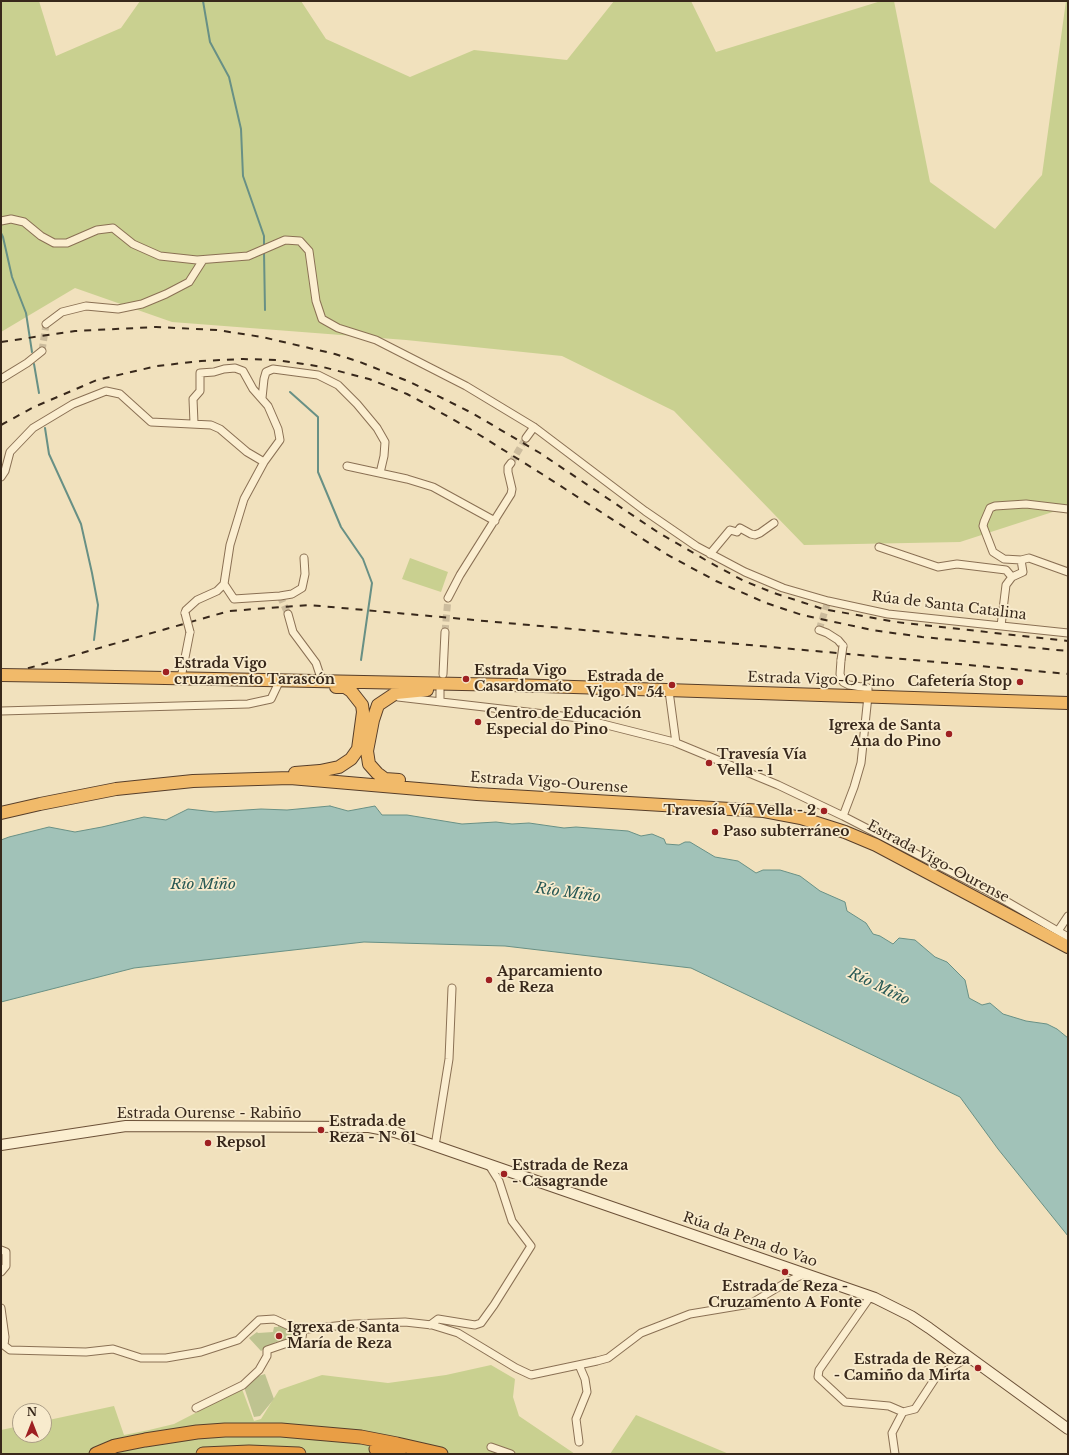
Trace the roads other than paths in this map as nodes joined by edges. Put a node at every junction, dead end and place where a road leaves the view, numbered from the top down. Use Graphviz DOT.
graph roads {
  1 [pos="1,221"];
  2 [pos="203,260"];
  3 [pos="46,324"];
  4 [pos="42,351"];
  5 [pos="1,379"];
  6 [pos="262,398"];
  7 [pos="194,423"];
  8 [pos="534,427"];
  9 [pos="526,438"];
  10 [pos="264,462"];
  11 [pos="511,463"];
  12 [pos="347,466"];
  13 [pos="380,473"];
  14 [pos="1,477"];
  15 [pos="1068,509"];
  16 [pos="495,521"];
  17 [pos="774,523"];
  18 [pos="879,547"];
  19 [pos="710,554"];
  20 [pos="304,558"];
  21 [pos="1020,560"];
  22 [pos="1068,572"];
  23 [pos="1012,577"];
  24 [pos="224,584"];
  25 [pos="448,598"];
  26 [pos="288,614"];
  27 [pos="1001,626"];
  28 [pos="819,630"];
  29 [pos="445,632"];
  30 [pos="1068,633"];
  31 [pos="442,674"];
  32 [pos="1,675"];
  33 [pos="181,678"];
  34 [pos="280,680"];
  35 [pos="322,681"];
  36 [pos="428,684"];
  37 [pos="465,685"];
  38 [pos="512,685"];
  39 [pos="669,691"];
  40 [pos="440,696"];
  41 [pos="868,696"];
  42 [pos="1068,703"];
  43 [pos="1,711"];
  44 [pos="676,743"];
  45 [pos="193,781"];
  46 [pos="567,799"];
  47 [pos="1,813"];
  48 [pos="843,816"];
  49 [pos="1068,916"];
  50 [pos="1058,931"];
  51 [pos="1068,937"];
  52 [pos="1068,947"];
  53 [pos="452,988"];
  54 [pos="395,1132"];
  55 [pos="1,1145"];
  56 [pos="435,1146"];
  57 [pos="489,1165"];
  58 [pos="1,1250"];
  59 [pos="1,1272"];
  60 [pos="804,1274"];
  61 [pos="870,1297"];
  62 [pos="1,1308"];
  63 [pos="430,1325"];
  64 [pos="303,1330"];
  65 [pos="2,1344"];
  66 [pos="970,1358"];
  67 [pos="579,1365"];
  68 [pos="196,1408"];
  69 [pos="903,1412"];
  70 [pos="1068,1429"];
  71 [pos="579,1442"];
  72 [pos="491,1447"];
  73 [pos="96,1454"];
  74 [pos="104,1454"];
  75 [pos="203,1454"];
  76 [pos="298,1454"];
  77 [pos="399,1454"];
  78 [pos="441,1454"];
  79 [pos="511,1454"];
  80 [pos="895,1454"];
  1 -- 2 [label="street"];
  2 -- 3 [label="street"];
  2 -- 8 [label="street, Rúa de Santa Catalina"];
  4 -- 5 [label="street"];
  6 -- 7 [label="street"];
  6 -- 10 [label="street"];
  6 -- 13 [label="street"];
  7 -- 10 [label="street"];
  7 -- 14 [label="street"];
  8 -- 9 [label="street"];
  8 -- 19 [label="street, Rúa de Santa Catalina"];
  10 -- 24 [label="street"];
  11 -- 16 [label="street"];
  12 -- 13 [label="street"];
  13 -- 16 [label="street"];
  15 -- 21 [label="street"];
  16 -- 25 [label="street"];
  17 -- 19 [label="street"];
  18 -- 23 [label="street"];
  19 -- 27 [label="street, Rúa de Santa Catalina"];
  20 -- 24 [label="street"];
  21 -- 22 [label="street"];
  21 -- 23 [label="street"];
  23 -- 27 [label="street"];
  24 -- 33 [label="street, bridge"];
  26 -- 35 [label="street"];
  27 -- 30 [label="street, Rúa de Santa Catalina"];
  28 -- 41 [label="street, bridge"];
  29 -- 31 [label="street"];
  31 -- 36 [label="street"];
  31 -- 37 [label="street"];
  32 -- 33 [label="highway, bridge"];
  33 -- 34 [label="highway"];
  34 -- 35 [label="highway"];
  34 -- 43 [label="street"];
  34 -- 45 [label="highway"];
  35 -- 36 [label="highway"];
  36 -- 37 [label="highway"];
  37 -- 38 [label="highway"];
  38 -- 39 [label="highway, Estrada Vigo-O Pino"];
  38 -- 40 [label="highway"];
  39 -- 41 [label="highway, Estrada Vigo-O Pino"];
  39 -- 44 [label="street"];
  40 -- 44 [label="street"];
  40 -- 46 [label="highway"];
  41 -- 42 [label="highway, Estrada Vigo-O Pino"];
  41 -- 48 [label="street"];
  44 -- 48 [label="street"];
  45 -- 46 [label="highway, Estrada Vigo-Ourense"];
  45 -- 47 [label="highway, Estrada Vigo-Ourense"];
  46 -- 52 [label="highway, Estrada Vigo-Ourense"];
  48 -- 50 [label="street"];
  49 -- 50 [label="street"];
  50 -- 51 [label="street"];
  53 -- 56 [label="street"];
  54 -- 55 [label="main road, Estrada Ourense - Rabiño"];
  54 -- 56 [label="main road, Rúa da Pena do Vao"];
  56 -- 57 [label="main road, Rúa da Pena do Vao"];
  57 -- 60 [label="main road, Rúa da Pena do Vao"];
  57 -- 63 [label="street"];
  58 -- 59 [label="street"];
  60 -- 61 [label="main road, Rúa da Pena do Vao"];
  60 -- 67 [label="street"];
  61 -- 66 [label="main road, Rúa da Pena do Vao"];
  61 -- 69 [label="street"];
  62 -- 65 [label="street"];
  63 -- 64 [label="street"];
  63 -- 67 [label="street"];
  64 -- 65 [label="street"];
  64 -- 68 [label="street"];
  66 -- 69 [label="street"];
  66 -- 70 [label="main road, Rúa da Pena do Vao"];
  67 -- 71 [label="street"];
  69 -- 80 [label="street"];
  72 -- 79 [label="street"];
  73 -- 78 [label="highway"];
  74 -- 77 [label="highway"];
  75 -- 76 [label="highway"];
}
